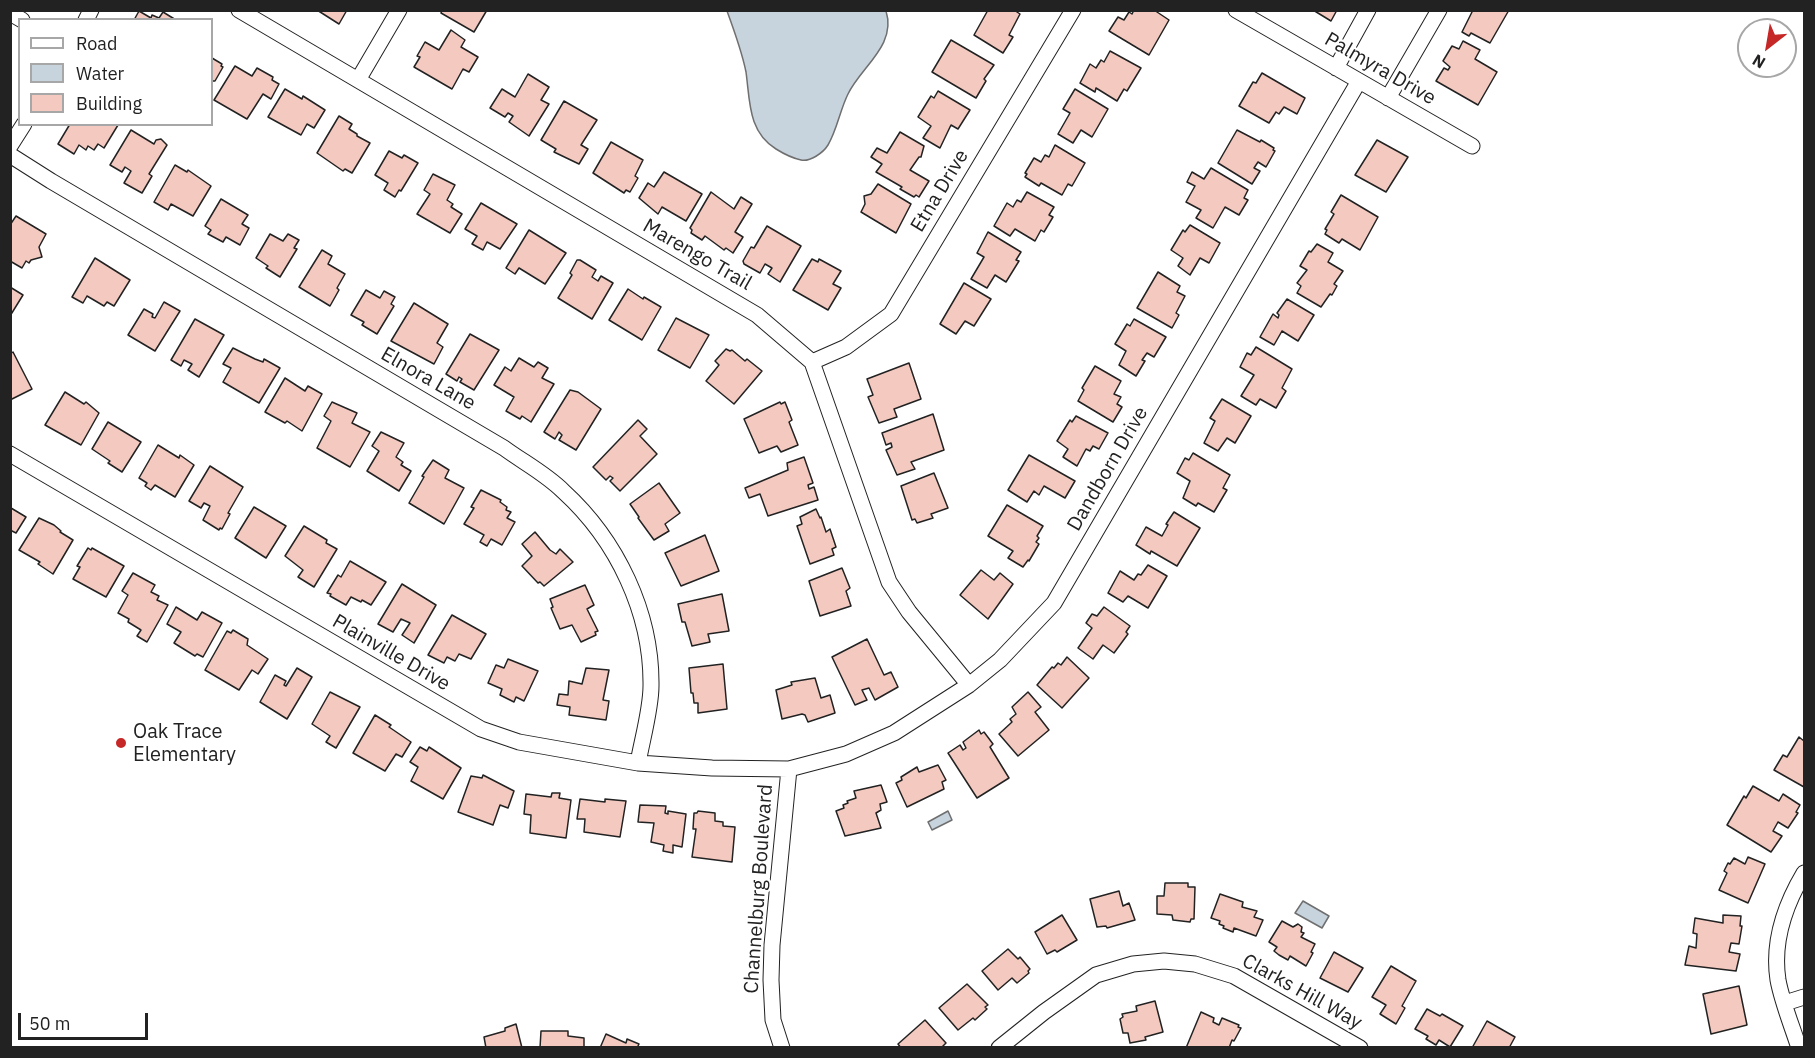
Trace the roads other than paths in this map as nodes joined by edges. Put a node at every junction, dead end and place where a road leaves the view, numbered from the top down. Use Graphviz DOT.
graph roads {
  1 [pos="239,10"];
  2 [pos="399,10"];
  3 [pos="1073,10"];
  4 [pos="1236,10"];
  5 [pos="1368,10"];
  6 [pos="1439,10"];
  7 [pos="1336,68"];
  8 [pos="358,80"];
  9 [pos="1359,81"];
  10 [pos="1388,98"];
  11 [pos="23,126"];
  12 [pos="10,146"];
  13 [pos="1472,146"];
  14 [pos="10,155"];
  15 [pos="812,362"];
  16 [pos="10,454"];
  17 [pos="969,685"];
  18 [pos="638,763"];
  19 [pos="789,769"];
  20 [pos="1804,873"];
  21 [pos="1804,997"];
  22 [pos="1785,1003"];
  23 [pos="782,1047"];
  24 [pos="999,1047"];
  25 [pos="1360,1047"];
  26 [pos="1799,1047"];
  1 -- 8 [label="street, Marengo Trail"];
  2 -- 8 [label="street"];
  3 -- 15 [label="street, Etna Drive"];
  4 -- 7 [label="street, Palmyra Drive"];
  5 -- 7 [label="street"];
  6 -- 10 [label="street"];
  7 -- 9 [label="street, Palmyra Drive"];
  8 -- 15 [label="street, Marengo Trail"];
  9 -- 10 [label="street, Palmyra Drive"];
  9 -- 17 [label="street, Dandborn Drive"];
  10 -- 13 [label="street, Palmyra Drive"];
  11 -- 12 [label="street"];
  14 -- 18 [label="street, Elnora Lane"];
  15 -- 17 [label="street, Marengo Trail"];
  16 -- 18 [label="street, Plainville Drive"];
  17 -- 19 [label="street, Dandborn Drive"];
  18 -- 19 [label="street, Plainville Drive"];
  19 -- 23 [label="street, Channelburg Boulevard"];
  20 -- 22 [label="street"];
  21 -- 22 [label="street"];
  22 -- 26 [label="street"];
  24 -- 25 [label="street, Clarks Hill Way"];
}
